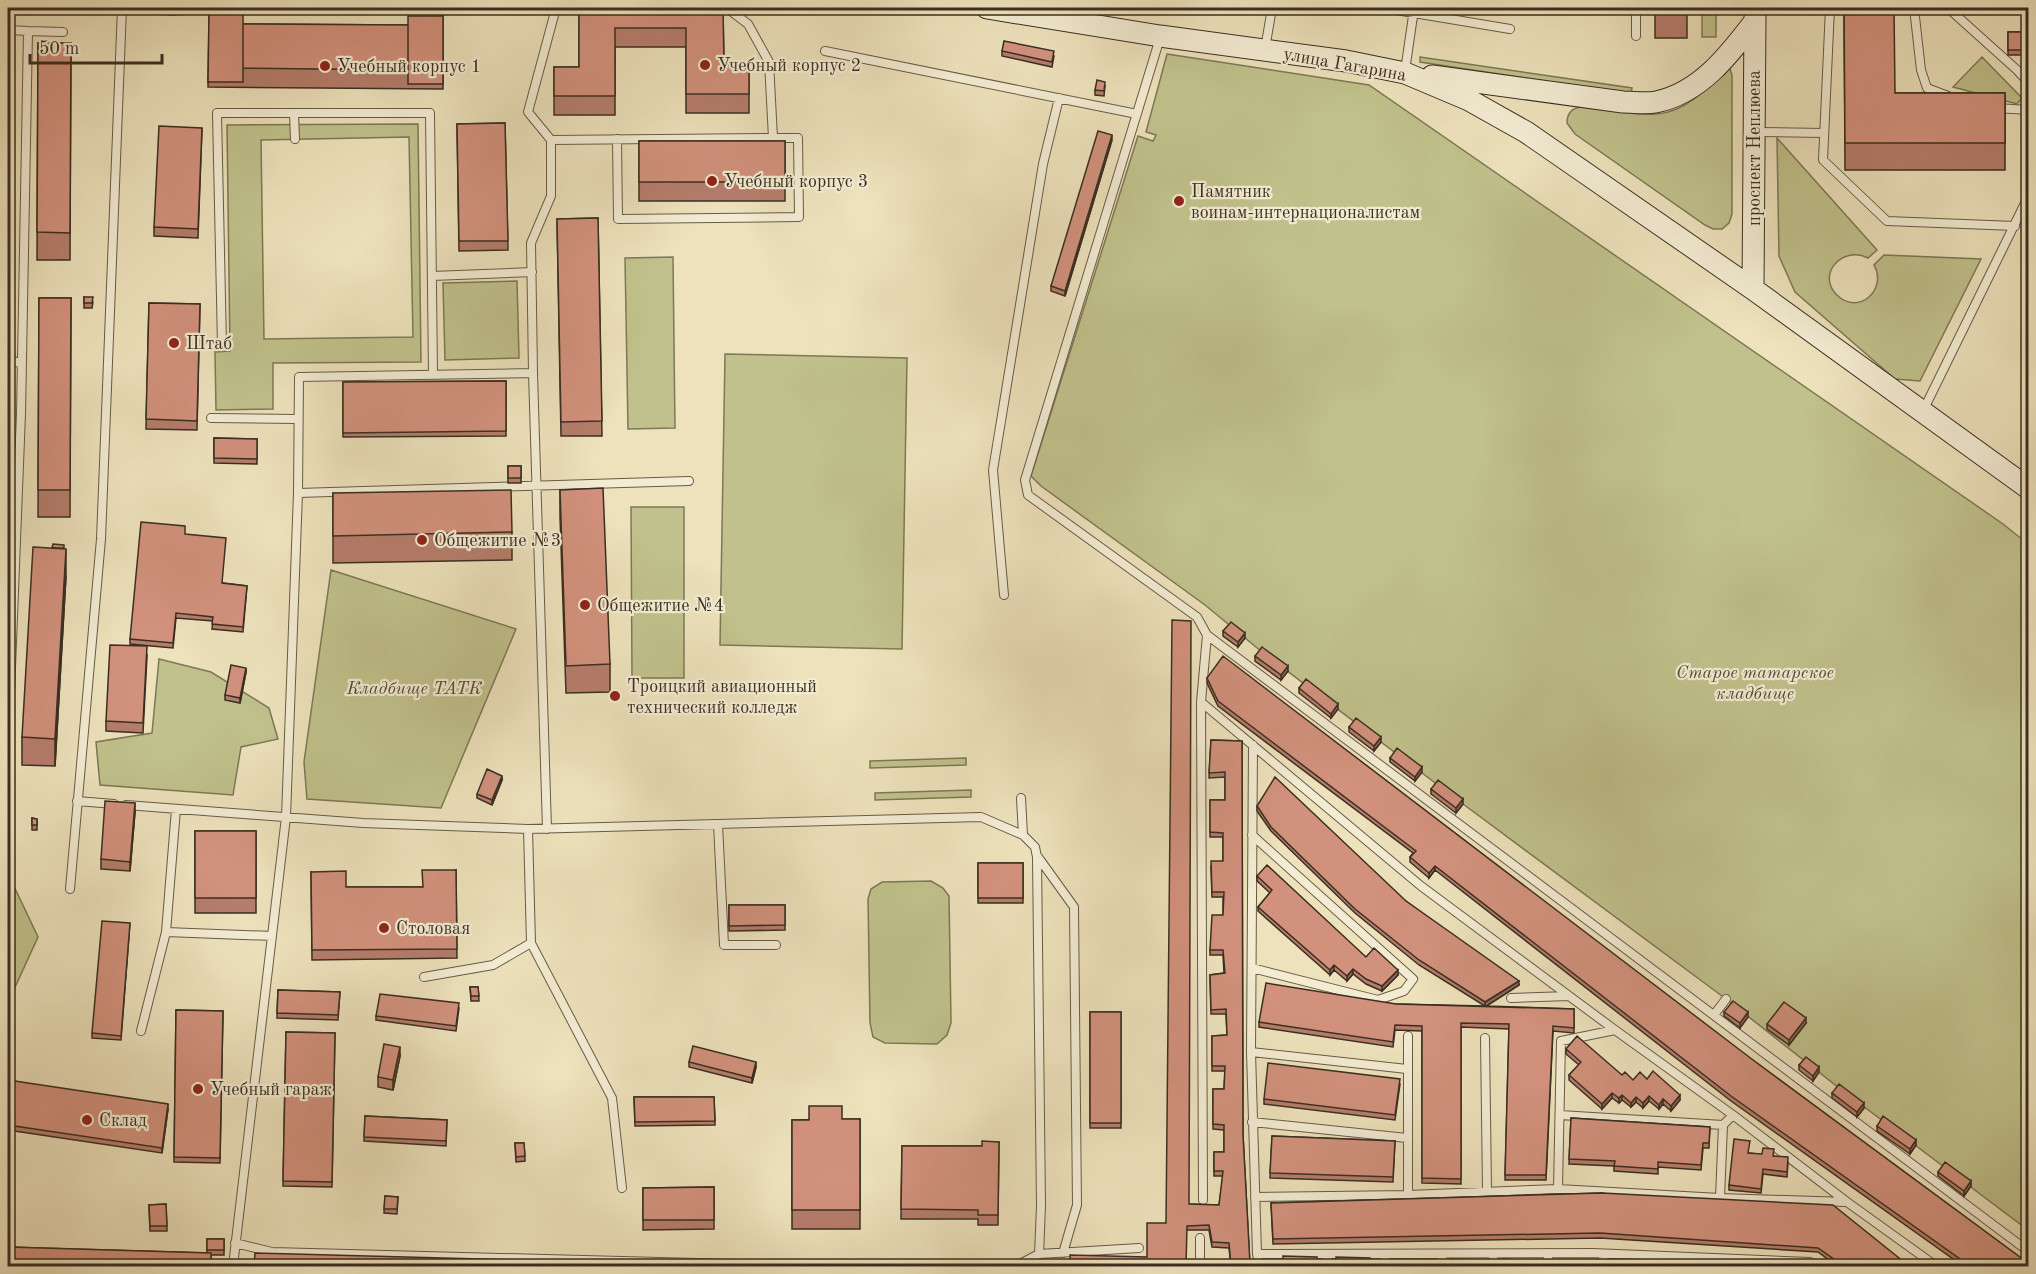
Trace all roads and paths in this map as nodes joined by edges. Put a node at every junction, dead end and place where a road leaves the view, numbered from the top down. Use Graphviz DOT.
graph roads {
  1 [pos="122,8"];
  2 [pos="556,8"];
  3 [pos="728,8"];
  4 [pos="987,8"];
  5 [pos="1272,8"];
  6 [pos="1384,8"];
  7 [pos="1636,8"];
  8 [pos="1830,8"];
  9 [pos="1914,8"];
  10 [pos="1948,8"];
  11 [pos="1414,10"];
  12 [pos="1755,14"];
  13 [pos="1087,16"];
  14 [pos="1510,29"];
  15 [pos="8,30"];
  16 [pos="28,31"];
  17 [pos="63,32"];
  18 [pos="1160,36"];
  19 [pos="1636,36"];
  20 [pos="825,51"];
  21 [pos="1265,51"];
  22 [pos="2028,69"];
  23 [pos="2018,70"];
  24 [pos="1405,72"];
  25 [pos="2028,82"];
  26 [pos="1059,98"];
  27 [pos="1957,99"];
  28 [pos="1986,108"];
  29 [pos="2028,110"];
  30 [pos="294,113"];
  31 [pos="1137,114"];
  32 [pos="1754,132"];
  33 [pos="1824,133"];
  34 [pos="773,138"];
  35 [pos="295,139"];
  36 [pos="551,140"];
  37 [pos="617,140"];
  38 [pos="2028,197"];
  39 [pos="2015,226"];
  40 [pos="532,272"];
  41 [pos="432,276"];
  42 [pos="1753,289"];
  43 [pos="222,345"];
  44 [pos="8,359"];
  45 [pos="22,364"];
  46 [pos="533,373"];
  47 [pos="433,374"];
  48 [pos="1923,412"];
  49 [pos="211,418"];
  50 [pos="298,419"];
  51 [pos="689,481"];
  52 [pos="538,486"];
  53 [pos="2028,488"];
  54 [pos="298,492"];
  55 [pos="1004,595"];
  56 [pos="1207,635"];
  57 [pos="1201,702"];
  58 [pos="8,743"];
  59 [pos="1253,745"];
  60 [pos="1021,798"];
  61 [pos="77,801"];
  62 [pos="176,809"];
  63 [pos="286,817"];
  64 [pos="718,824"];
  65 [pos="528,829"];
  66 [pos="547,829"];
  67 [pos="1023,835"];
  68 [pos="1252,835"];
  69 [pos="1037,857"];
  70 [pos="70,889"];
  71 [pos="166,932"];
  72 [pos="272,936"];
  73 [pos="531,943"];
  74 [pos="776,945"];
  75 [pos="1252,968"];
  76 [pos="424,977"];
  77 [pos="1569,996"];
  78 [pos="1511,998"];
  79 [pos="1726,999"];
  80 [pos="1714,1015"];
  81 [pos="1615,1030"];
  82 [pos="141,1031"];
  83 [pos="1408,1036"];
  84 [pos="1485,1038"];
  85 [pos="1251,1052"];
  86 [pos="1407,1069"];
  87 [pos="1560,1115"];
  88 [pos="1733,1115"];
  89 [pos="1252,1122"];
  90 [pos="1723,1125"];
  91 [pos="1407,1138"];
  92 [pos="622,1188"];
  93 [pos="1558,1189"];
  94 [pos="1487,1191"];
  95 [pos="1408,1195"];
  96 [pos="1255,1197"];
  97 [pos="1720,1198"];
  98 [pos="1203,1200"];
  99 [pos="1847,1202"];
  100 [pos="1200,1238"];
  101 [pos="235,1243"];
  102 [pos="1139,1248"];
  103 [pos="2028,1251"];
  104 [pos="1064,1253"];
  105 [pos="1548,1253"];
  106 [pos="1040,1254"];
  107 [pos="1257,1254"];
  108 [pos="1442,1254"];
  109 [pos="1493,1254"];
  110 [pos="1604,1254"];
  111 [pos="1327,1255"];
  112 [pos="1385,1255"];
  113 [pos="1658,1256"];
  114 [pos="1713,1262"];
  115 [pos="233,1266"];
  116 [pos="813,1266"];
  117 [pos="1016,1266"];
  118 [pos="1200,1266"];
  119 [pos="1260,1266"];
  120 [pos="1327,1266"];
  121 [pos="1385,1266"];
  122 [pos="1442,1266"];
  123 [pos="1494,1266"];
  124 [pos="1548,1266"];
  125 [pos="1604,1266"];
  126 [pos="1658,1266"];
  127 [pos="1817,1266"];
  128 [pos="1936,1266"];
  1 -- 61 [label="lane"];
  2 -- 36 [label="lane"];
  3 -- 34 [label="lane"];
  4 -- 13 [label="main road, улица Гагарина"];
  5 -- 21 [label="lane"];
  6 -- 11 [label="lane"];
  7 -- 19 [label="lane"];
  8 -- 33 [label="lane"];
  9 -- 27 [label="lane"];
  10 -- 23 [label="lane"];
  11 -- 14 [label="lane"];
  11 -- 24 [label="lane"];
  12 -- 24 [label="main road"];
  12 -- 32 [label="main road, проспект Неплюева"];
  13 -- 18 [label="main road, улица Гагарина"];
  15 -- 16 [label="lane"];
  16 -- 17 [label="lane"];
  16 -- 45 [label="lane"];
  18 -- 21 [label="main road, улица Гагарина"];
  18 -- 31 [label="lane"];
  20 -- 26 [label="lane"];
  21 -- 24 [label="main road, улица Гагарина"];
  22 -- 23 [label="lane"];
  23 -- 25 [label="lane"];
  24 -- 42 [label="main road, улица Гагарина"];
  26 -- 31 [label="lane"];
  26 -- 55 [label="lane"];
  28 -- 29 [label="lane"];
  30 -- 35 [label="lane"];
  30 -- 41 [label="lane"];
  30 -- 43 [label="lane"];
  31 -- 56 [label="lane"];
  32 -- 33 [label="lane"];
  32 -- 42 [label="main road, проспект Неплюева"];
  33 -- 39 [label="lane"];
  34 -- 37 [label="lane"];
  34 -- 37 [label="lane"];
  36 -- 37 [label="lane"];
  36 -- 40 [label="lane"];
  38 -- 39 [label="lane"];
  39 -- 48 [label="lane"];
  40 -- 41 [label="lane"];
  40 -- 46 [label="lane"];
  41 -- 47 [label="lane"];
  42 -- 48 [label="main road, улица Гагарина"];
  44 -- 45 [label="lane"];
  45 -- 58 [label="lane"];
  46 -- 47 [label="lane"];
  46 -- 52 [label="lane"];
  47 -- 50 [label="lane"];
  48 -- 53 [label="main road, улица Гагарина"];
  49 -- 50 [label="lane"];
  50 -- 54 [label="lane"];
  51 -- 52 [label="lane"];
  52 -- 54 [label="lane"];
  52 -- 66 [label="lane"];
  54 -- 63 [label="lane"];
  56 -- 57 [label="lane"];
  56 -- 80 [label="lane"];
  57 -- 59 [label="lane"];
  57 -- 98 [label="lane"];
  59 -- 68 [label="lane"];
  59 -- 77 [label="lane"];
  60 -- 67 [label="lane"];
  61 -- 62 [label="lane"];
  61 -- 70 [label="lane"];
  62 -- 63 [label="lane"];
  62 -- 71 [label="lane"];
  63 -- 65 [label="lane"];
  63 -- 72 [label="lane"];
  64 -- 66 [label="lane"];
  64 -- 67 [label="lane"];
  64 -- 74 [label="lane"];
  65 -- 66 [label="lane"];
  65 -- 73 [label="lane"];
  67 -- 69 [label="lane"];
  68 -- 75 [label="lane"];
  68 -- 75 [label="lane"];
  69 -- 104 [label="lane"];
  69 -- 106 [label="lane"];
  71 -- 72 [label="lane"];
  71 -- 82 [label="lane"];
  72 -- 101 [label="lane"];
  73 -- 76 [label="lane"];
  73 -- 92 [label="lane"];
  75 -- 85 [label="lane"];
  77 -- 78 [label="lane"];
  77 -- 81 [label="lane"];
  79 -- 80 [label="lane"];
  80 -- 103 [label="lane"];
  81 -- 87 [label="lane"];
  81 -- 88 [label="lane"];
  83 -- 86 [label="lane"];
  84 -- 94 [label="lane"];
  85 -- 86 [label="lane"];
  85 -- 89 [label="lane"];
  86 -- 91 [label="lane"];
  87 -- 90 [label="lane"];
  87 -- 93 [label="lane"];
  88 -- 90 [label="lane"];
  88 -- 99 [label="lane"];
  89 -- 91 [label="lane"];
  89 -- 96 [label="lane"];
  90 -- 97 [label="lane"];
  91 -- 95 [label="lane"];
  93 -- 94 [label="lane"];
  93 -- 97 [label="lane"];
  94 -- 95 [label="lane"];
  95 -- 96 [label="lane"];
  96 -- 107 [label="lane"];
  97 -- 99 [label="lane"];
  99 -- 128 [label="lane"];
  100 -- 118 [label="lane"];
  101 -- 115 [label="lane"];
  101 -- 116 [label="lane"];
  102 -- 104 [label="lane"];
  104 -- 106 [label="lane"];
  105 -- 109 [label="lane"];
  105 -- 110 [label="lane"];
  105 -- 124 [label="lane"];
  106 -- 117 [label="lane"];
  107 -- 111 [label="lane"];
  107 -- 119 [label="lane"];
  108 -- 109 [label="lane"];
  108 -- 112 [label="lane"];
  108 -- 122 [label="lane"];
  109 -- 123 [label="lane"];
  110 -- 113 [label="lane"];
  110 -- 125 [label="lane"];
  111 -- 112 [label="lane"];
  111 -- 120 [label="lane"];
  112 -- 121 [label="lane"];
  113 -- 114 [label="lane"];
  113 -- 126 [label="lane"];
  114 -- 127 [label="lane"];
}
